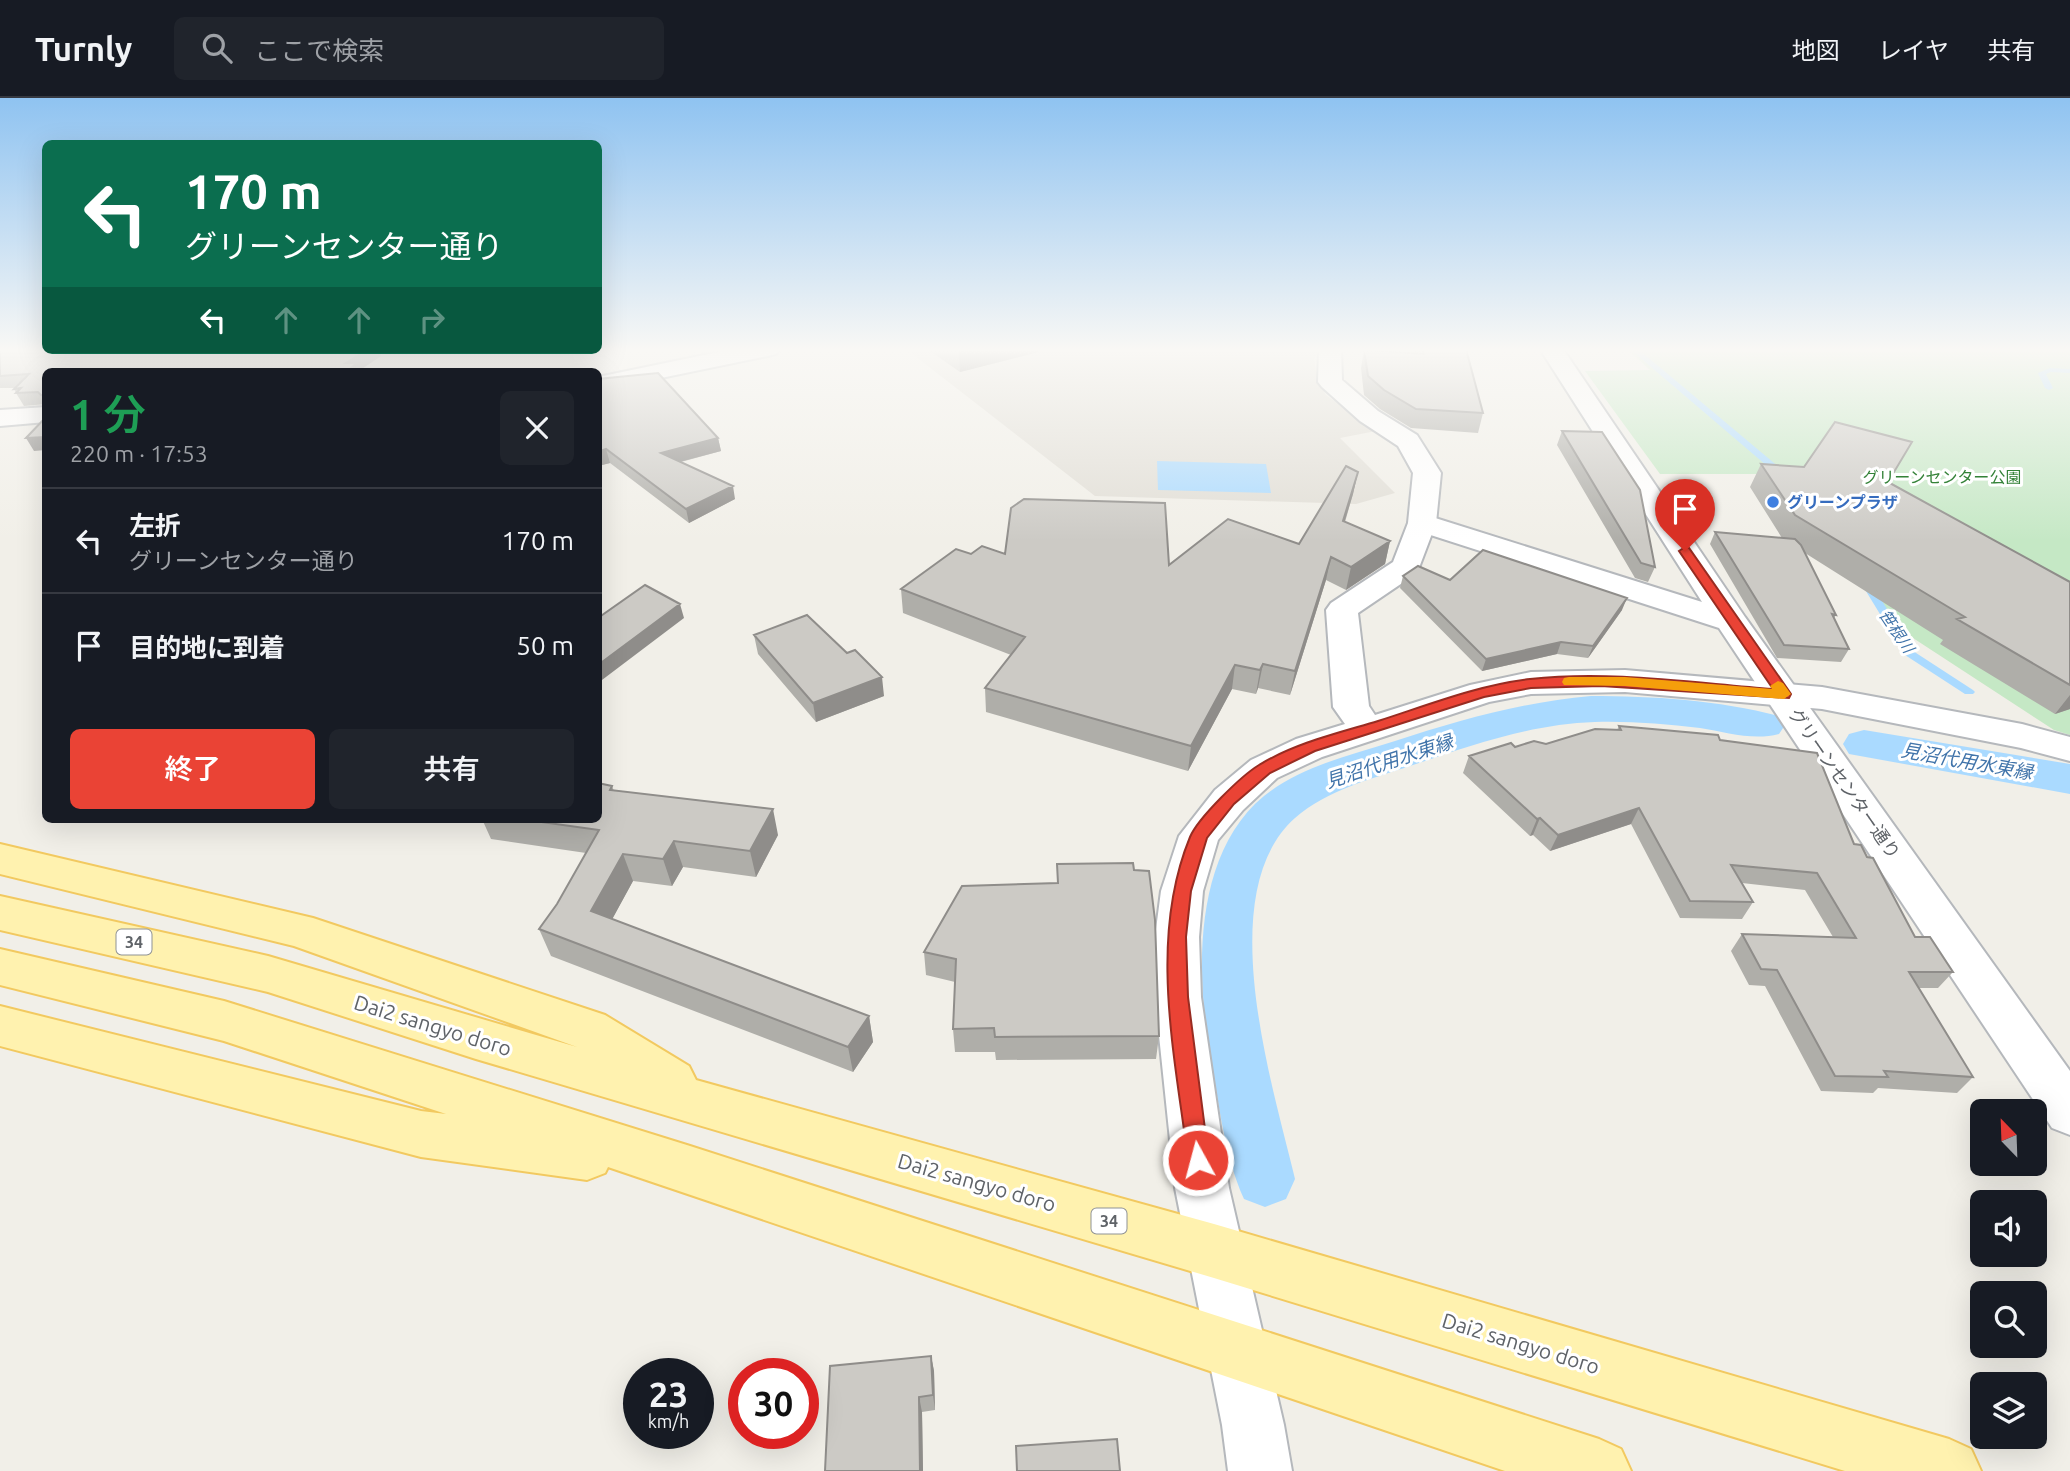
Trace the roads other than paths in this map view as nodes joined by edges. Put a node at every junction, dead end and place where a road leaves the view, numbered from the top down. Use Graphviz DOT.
graph roads {
  1 [pos="1366,413"];
  2 [pos="1593,413"];
  3 [pos="42,414"];
  4 [pos="0,418"];
  5 [pos="1422,523"];
  6 [pos="1731,621"];
  7 [pos="1784,694"];
  8 [pos="1366,728"];
  9 [pos="2070,749"];
  10 [pos="0,859"];
  11 [pos="0,913"];
  12 [pos="0,967"];
  13 [pos="0,1026"];
  14 [pos="713,1106"];
  15 [pos="2070,1112"];
  16 [pos="690,1170"];
  17 [pos="1214,1251"];
  18 [pos="1237,1349"];
  19 [pos="1260,1471"];
  20 [pos="1599,1471"];
  21 [pos="1949,1471"];
  1 -- 5 [label="street"];
  2 -- 6 [label="street, グリーンセンター通り"];
  3 -- 4 [label="street"];
  5 -- 6 [label="street"];
  5 -- 8 [label="street"];
  6 -- 7 [label="street, グリーンセンター通り"];
  7 -- 8 [label="street"];
  7 -- 9 [label="street"];
  7 -- 15 [label="street, グリーンセンター通り"];
  8 -- 17 [label="street"];
  10 -- 14 [label="main road"];
  11 -- 14 [label="main road, Dai2 sangyo doro / 34"];
  12 -- 16 [label="main road"];
  13 -- 16 [label="main road"];
  14 -- 17 [label="main road, Dai2 sangyo doro / 34"];
  16 -- 18 [label="main road"];
  17 -- 18 [label="street"];
  17 -- 21 [label="main road, Dai2 sangyo doro / 34"];
  18 -- 19 [label="street"];
  18 -- 20 [label="main road"];
}
